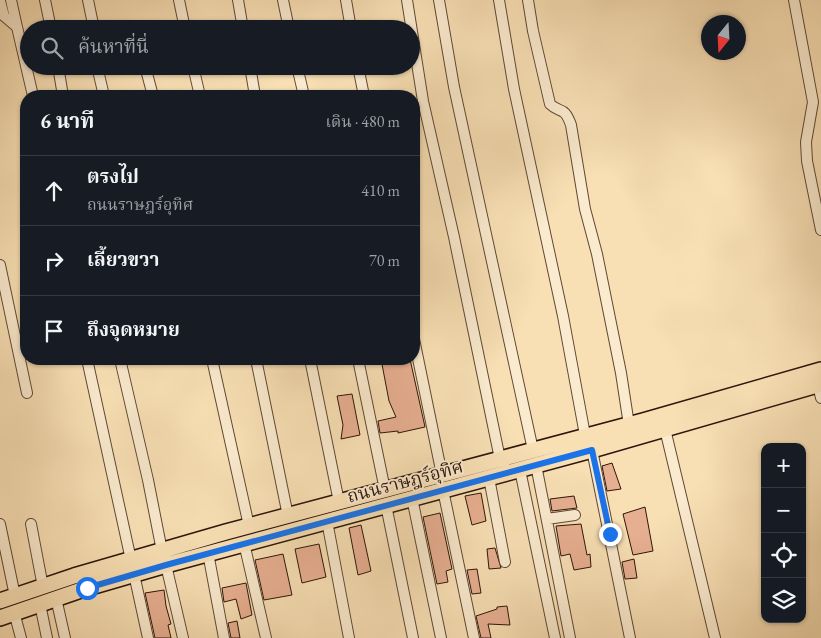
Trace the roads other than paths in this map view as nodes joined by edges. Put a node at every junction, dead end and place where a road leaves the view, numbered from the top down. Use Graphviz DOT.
graph roads {
  1 [pos="11,0"];
  2 [pos="45,0"];
  3 [pos="88,0"];
  4 [pos="179,0"];
  5 [pos="283,0"];
  6 [pos="346,0"];
  7 [pos="407,0"];
  8 [pos="439,0"];
  9 [pos="498,0"];
  10 [pos="528,0"];
  11 [pos="794,0"];
  12 [pos="0,1"];
  13 [pos="238,2"];
  14 [pos="49,20"];
  15 [pos="92,20"];
  16 [pos="183,20"];
  17 [pos="242,20"];
  18 [pos="287,20"];
  19 [pos="349,20"];
  20 [pos="410,20"];
  21 [pos="18,27"];
  22 [pos="20,36"];
  23 [pos="28,75"];
  24 [pos="60,75"];
  25 [pos="99,75"];
  26 [pos="147,75"];
  27 [pos="195,75"];
  28 [pos="252,75"];
  29 [pos="299,75"];
  30 [pos="360,75"];
  31 [pos="419,75"];
  32 [pos="32,90"];
  33 [pos="62,90"];
  34 [pos="103,90"];
  35 [pos="151,90"];
  36 [pos="199,90"];
  37 [pos="254,90"];
  38 [pos="303,90"];
  39 [pos="363,90"];
  40 [pos="821,230"];
  41 [pos="0,265"];
  42 [pos="4,309"];
  43 [pos="88,365"];
  44 [pos="121,365"];
  45 [pos="213,365"];
  46 [pos="257,365"];
  47 [pos="311,365"];
  48 [pos="359,365"];
  49 [pos="419,365"];
  50 [pos="820,384"];
  51 [pos="27,393"];
  52 [pos="628,425"];
  53 [pos="646,427"];
  54 [pos="665,429"];
  55 [pos="585,435"];
  56 [pos="533,450"];
  57 [pos="592,450"];
  58 [pos="500,459"];
  59 [pos="536,465"];
  60 [pos="520,470"];
  61 [pos="442,475"];
  62 [pos="489,478"];
  63 [pos="443,490"];
  64 [pos="385,497"];
  65 [pos="412,498"];
  66 [pos="339,502"];
  67 [pos="575,515"];
  68 [pos="288,516"];
  69 [pos="547,519"];
  70 [pos="327,521"];
  71 [pos="0,524"];
  72 [pos="31,524"];
  73 [pos="249,526"];
  74 [pos="244,544"];
  75 [pos="208,553"];
  76 [pos="164,558"];
  77 [pos="505,562"];
  78 [pos="132,567"];
  79 [pos="42,587"];
  80 [pos="15,596"];
  81 [pos="56,598"];
  82 [pos="0,601"];
  83 [pos="40,604"];
  84 [pos="7,615"];
  85 [pos="21,638"];
  86 [pos="47,638"];
  87 [pos="64,638"];
  88 [pos="148,638"];
  89 [pos="183,638"];
  90 [pos="224,638"];
  91 [pos="266,638"];
  92 [pos="349,638"];
  93 [pos="413,638"];
  94 [pos="441,638"];
  95 [pos="474,638"];
  96 [pos="555,638"];
  97 [pos="570,638"];
  98 [pos="630,638"];
  99 [pos="715,638"];
  1 -- 21 [label="street"];
  2 -- 14 [label="street"];
  3 -- 15 [label="street"];
  4 -- 16 [label="street"];
  5 -- 18 [label="street"];
  6 -- 19 [label="street"];
  7 -- 20 [label="street"];
  8 -- 56 [label="street"];
  9 -- 55 [label="street"];
  10 -- 52 [label="street"];
  11 -- 40 [label="street"];
  12 -- 21 [label="street"];
  13 -- 17 [label="street"];
  21 -- 22 [label="street"];
  23 -- 32 [label="street"];
  24 -- 33 [label="street"];
  25 -- 34 [label="street"];
  26 -- 35 [label="street"];
  27 -- 36 [label="street"];
  28 -- 37 [label="street"];
  29 -- 38 [label="street"];
  30 -- 39 [label="street"];
  31 -- 58 [label="street"];
  41 -- 42 [label="street"];
  42 -- 51 [label="street"];
  43 -- 78 [label="street"];
  44 -- 76 [label="street"];
  45 -- 73 [label="street"];
  46 -- 68 [label="street"];
  47 -- 66 [label="street"];
  48 -- 64 [label="street"];
  49 -- 61 [label="street"];
  50 -- 53 [label="main road, ถนนราษฎร์อุทิศ"];
  50 -- 54 [label="main road, ถนนราษฎร์อุทิศ"];
  52 -- 53 [label="main road, ถนนราษฎร์อุทิศ"];
  52 -- 55 [label="main road, ถนนราษฎร์อุทิศ"];
  53 -- 54 [label="main road, ถนนราษฎร์อุทิศ"];
  53 -- 57 [label="main road, ถนนราษฎร์อุทิศ"];
  54 -- 99 [label="street"];
  55 -- 56 [label="main road, ถนนราษฎร์อุทิศ"];
  56 -- 58 [label="main road, ถนนราษฎร์อุทิศ"];
  57 -- 59 [label="main road, ถนนราษฎร์อุทิศ"];
  57 -- 98 [label="street"];
  58 -- 61 [label="main road, ถนนราษฎร์อุทิศ"];
  59 -- 60 [label="main road, ถนนราษฎร์อุทิศ"];
  59 -- 69 [label="street"];
  60 -- 62 [label="main road, ถนนราษฎร์อุทิศ"];
  60 -- 96 [label="street"];
  61 -- 64 [label="main road, ถนนราษฎร์อุทิศ"];
  62 -- 63 [label="main road, ถนนราษฎร์อุทิศ"];
  62 -- 77 [label="street"];
  63 -- 65 [label="main road, ถนนราษฎร์อุทิศ"];
  63 -- 95 [label="street"];
  64 -- 65 [label="main road, ถนนราษฎร์อุทิศ"];
  64 -- 66 [label="main road, ถนนราษฎร์อุทิศ"];
  64 -- 70 [label="main road, ถนนราษฎร์อุทิศ"];
  64 -- 93 [label="street"];
  65 -- 94 [label="street"];
  66 -- 68 [label="main road, ถนนราษฎร์อุทิศ"];
  67 -- 69 [label="street"];
  68 -- 73 [label="main road, ถนนราษฎร์อุทิศ"];
  69 -- 97 [label="street"];
  70 -- 74 [label="main road, ถนนราษฎร์อุทิศ"];
  70 -- 92 [label="street"];
  71 -- 80 [label="street"];
  72 -- 79 [label="street"];
  73 -- 76 [label="main road, ถนนราษฎร์อุทิศ"];
  74 -- 75 [label="main road, ถนนราษฎร์อุทิศ"];
  74 -- 91 [label="street"];
  75 -- 76 [label="main road, ถนนราษฎร์อุทิศ"];
  75 -- 90 [label="street"];
  76 -- 78 [label="main road, ถนนราษฎร์อุทิศ"];
  76 -- 89 [label="street"];
  78 -- 79 [label="main road, ถนนราษฎร์อุทิศ"];
  78 -- 81 [label="main road, ถนนราษฎร์อุทิศ"];
  78 -- 88 [label="street"];
  79 -- 80 [label="main road, ถนนราษฎร์อุทิศ"];
  80 -- 82 [label="main road, ถนนราษฎร์อุทิศ"];
  81 -- 83 [label="main road, ถนนราษฎร์อุทิศ"];
  81 -- 87 [label="street"];
  83 -- 84 [label="main road, ถนนราษฎร์อุทิศ"];
  83 -- 86 [label="street"];
  84 -- 85 [label="street"];
}
